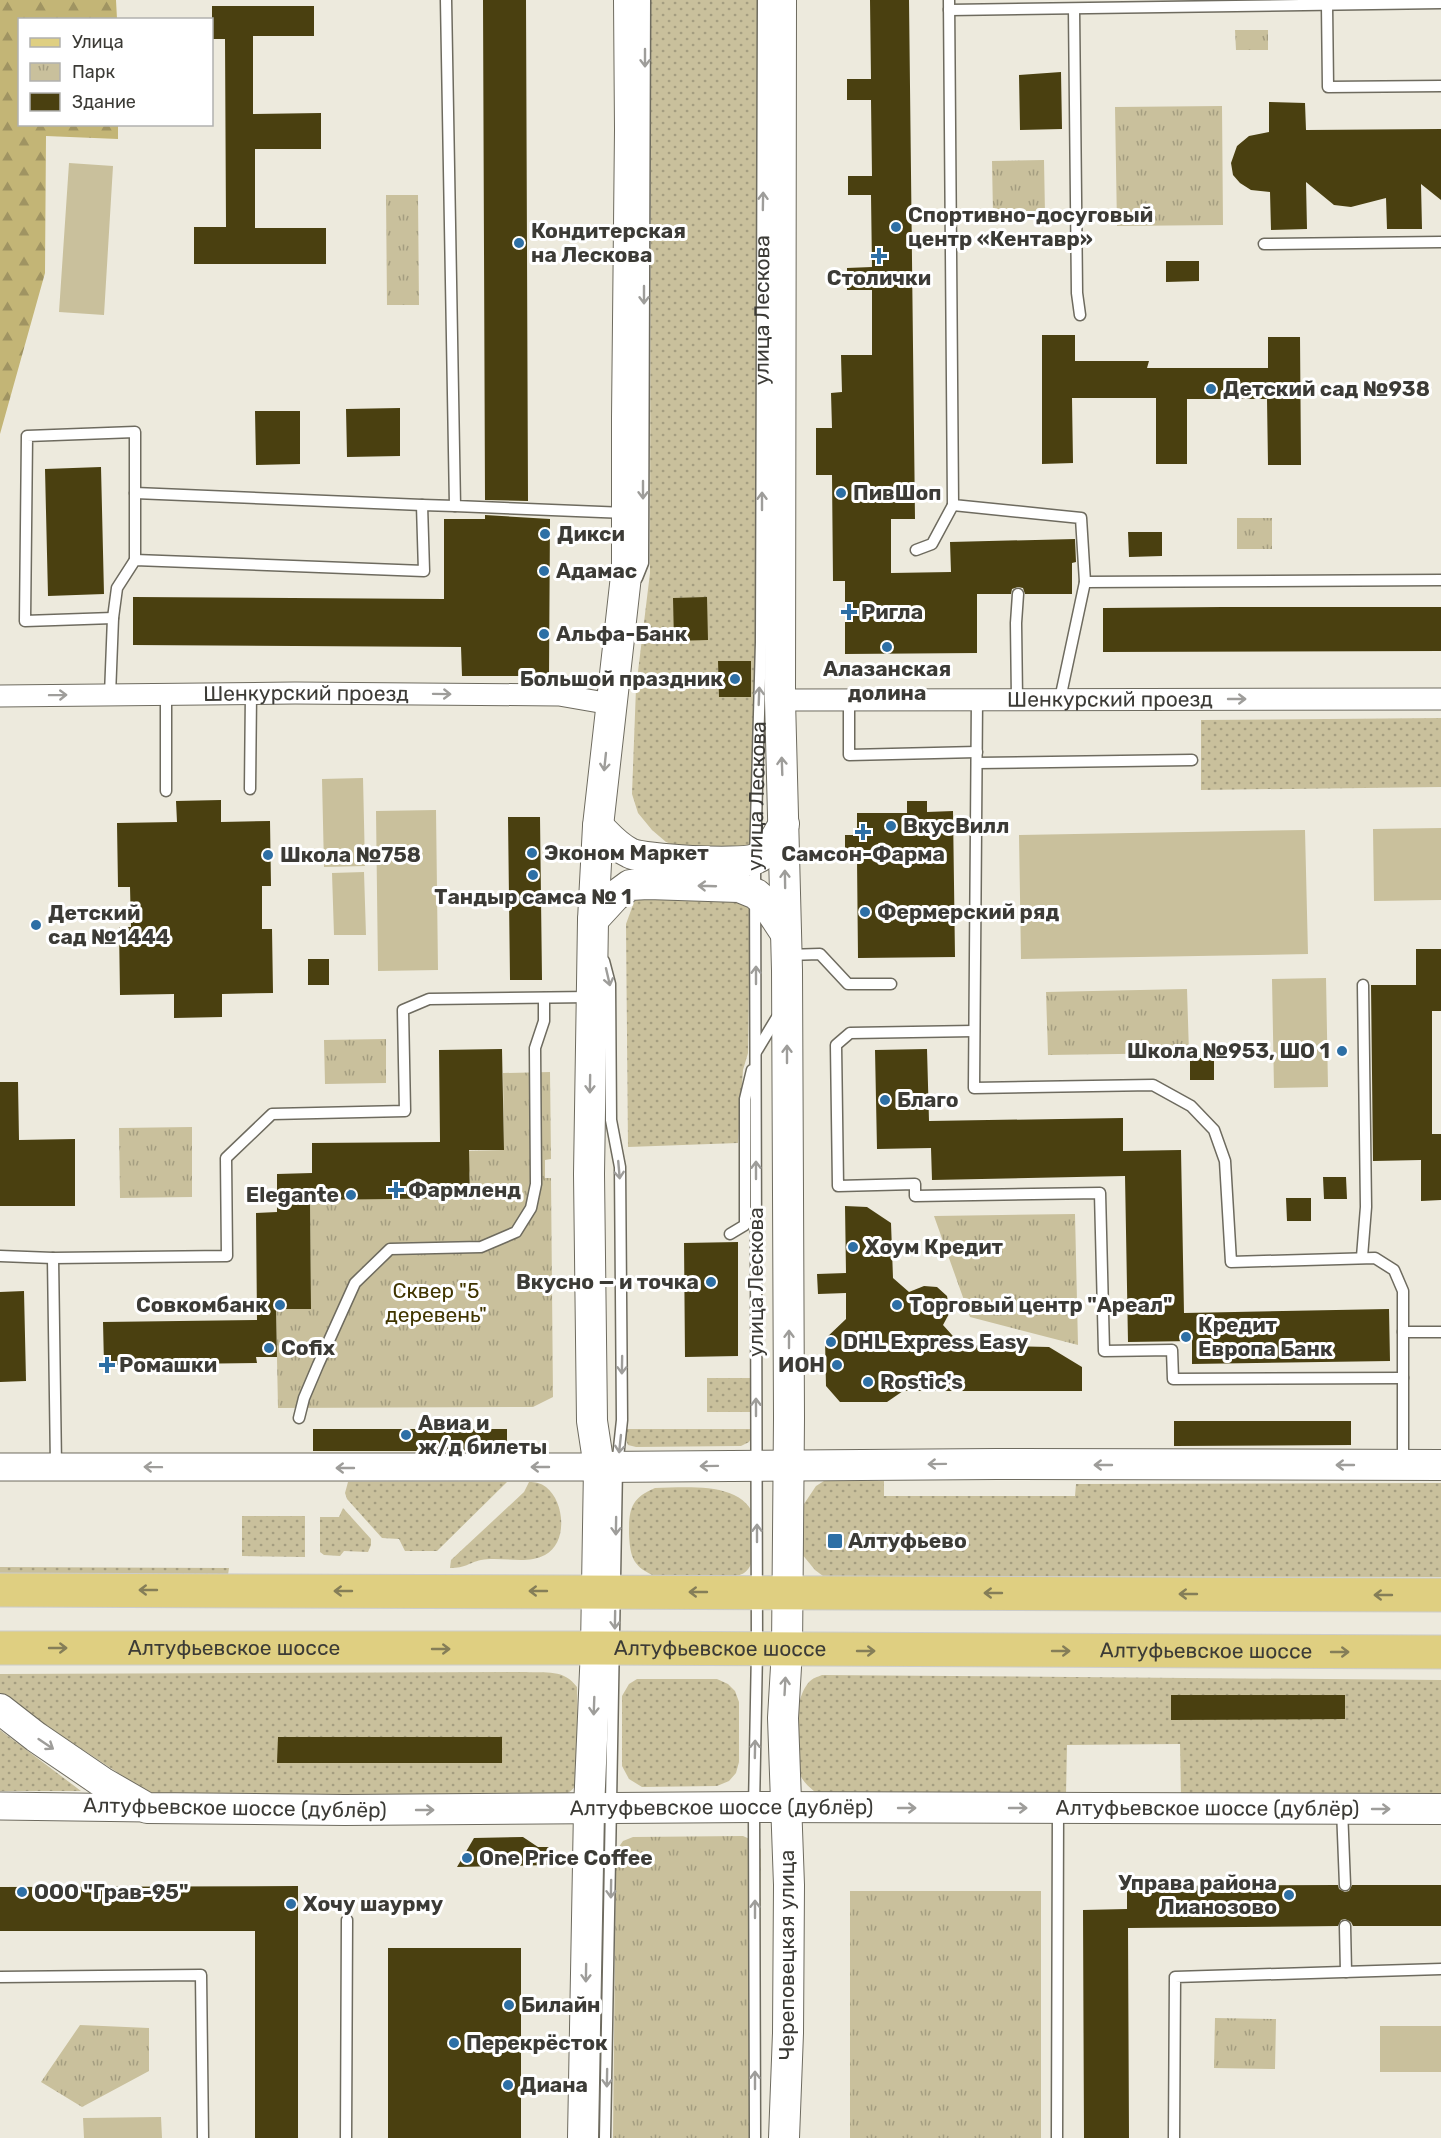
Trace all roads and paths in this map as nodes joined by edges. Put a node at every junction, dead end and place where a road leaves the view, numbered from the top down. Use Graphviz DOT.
graph roads {
  1 [pos="446,0"];
  2 [pos="629,0"];
  3 [pos="645,0"];
  4 [pos="763,0"];
  5 [pos="781,0"];
  6 [pos="1441,3"];
  7 [pos="949,5"];
  8 [pos="1327,5"];
  9 [pos="1074,9"];
  10 [pos="1441,86"];
  11 [pos="1441,242"];
  12 [pos="1264,244"];
  13 [pos="1080,315"];
  14 [pos="135,492"];
  15 [pos="422,505"];
  16 [pos="953,505"];
  17 [pos="455,506"];
  18 [pos="627,513"];
  19 [pos="916,550"];
  20 [pos="135,560"];
  21 [pos="1441,580"];
  22 [pos="1085,582"];
  23 [pos="1018,594"];
  24 [pos="622,616"];
  25 [pos="113,618"];
  26 [pos="251,693"];
  27 [pos="166,694"];
  28 [pos="110,695"];
  29 [pos="0,696"];
  30 [pos="849,699"];
  31 [pos="977,699"];
  32 [pos="1017,699"];
  33 [pos="1060,699"];
  34 [pos="1441,699"];
  35 [pos="780,700"];
  36 [pos="611,704"];
  37 [pos="977,758"];
  38 [pos="1192,760"];
  39 [pos="250,789"];
  40 [pos="166,791"];
  41 [pos="784,824"];
  42 [pos="598,826"];
  43 [pos="755,860"];
  44 [pos="756,894"];
  45 [pos="592,920"];
  46 [pos="787,944"];
  47 [pos="891,984"];
  48 [pos="1363,985"];
  49 [pos="591,997"];
  50 [pos="544,998"];
  51 [pos="787,1001"];
  52 [pos="974,1031"];
  53 [pos="756,1052"];
  54 [pos="730,1234"];
  55 [pos="0,1256"];
  56 [pos="1362,1257"];
  57 [pos="53,1258"];
  58 [pos="1403,1332"];
  59 [pos="1441,1332"];
  60 [pos="1403,1378"];
  61 [pos="299,1418"];
  62 [pos="789,1465"];
  63 [pos="1403,1465"];
  64 [pos="1441,1465"];
  65 [pos="56,1466"];
  66 [pos="757,1466"];
  67 [pos="0,1467"];
  68 [pos="608,1467"];
  69 [pos="0,1590"];
  70 [pos="606,1591"];
  71 [pos="771,1592"];
  72 [pos="1441,1595"];
  73 [pos="0,1648"];
  74 [pos="605,1648"];
  75 [pos="772,1650"];
  76 [pos="1441,1652"];
  77 [pos="0,1708"];
  78 [pos="0,1806"];
  79 [pos="147,1808"];
  80 [pos="754,1808"];
  81 [pos="785,1808"];
  82 [pos="1058,1808"];
  83 [pos="601,1809"];
  84 [pos="1342,1809"];
  85 [pos="1441,1809"];
  86 [pos="1345,1885"];
  87 [pos="346,1920"];
  88 [pos="1345,1926"];
  89 [pos="1441,1969"];
  90 [pos="1346,1972"];
  91 [pos="0,1977"];
  92 [pos="203,2138"];
  93 [pos="346,2138"];
  94 [pos="583,2138"];
  95 [pos="605,2138"];
  96 [pos="755,2138"];
  97 [pos="784,2138"];
  98 [pos="1057,2138"];
  99 [pos="1174,2138"];
  1 -- 17 [label="lane"];
  2 -- 18 [label="main road"];
  3 -- 24 [label="lane, one-way"];
  43 -- 4 [label="lane, улица Лескова, one-way"];
  5 -- 35 [label="main road, улица Лескова"];
  6 -- 8 [label="lane"];
  7 -- 9 [label="lane"];
  7 -- 16 [label="lane"];
  8 -- 9 [label="lane"];
  8 -- 10 [label="lane"];
  9 -- 13 [label="lane"];
  11 -- 12 [label="lane"];
  14 -- 15 [label="lane"];
  14 -- 20 [label="lane"];
  14 -- 25 [label="lane"];
  15 -- 17 [label="lane"];
  15 -- 20 [label="lane"];
  16 -- 19 [label="lane"];
  16 -- 22 [label="lane"];
  17 -- 18 [label="lane"];
  18 -- 24 [label="main road"];
  20 -- 25 [label="lane"];
  21 -- 22 [label="lane"];
  22 -- 33 [label="lane"];
  23 -- 32 [label="lane"];
  24 -- 36 [label="main road"];
  25 -- 28 [label="lane"];
  26 -- 27 [label="street, Шенкурский проезд"];
  26 -- 36 [label="street, Шенкурский проезд, one-way"];
  26 -- 39 [label="lane"];
  27 -- 28 [label="street, Шенкурский проезд"];
  27 -- 40 [label="lane"];
  29 -- 28 [label="street, Шенкурский проезд, one-way"];
  30 -- 31 [label="street, Шенкурский проезд"];
  30 -- 35 [label="street, Шенкурский проезд"];
  30 -- 37 [label="lane"];
  31 -- 32 [label="street, Шенкурский проезд"];
  31 -- 37 [label="lane"];
  32 -- 33 [label="street, Шенкурский проезд"];
  33 -- 34 [label="street, Шенкурский проезд, one-way"];
  41 -- 35 [label="main road, улица Лескова, one-way"];
  36 -- 42 [label="main road, one-way"];
  37 -- 38 [label="lane"];
  37 -- 52 [label="lane"];
  41 -- 43 [label="main road"];
  46 -- 41 [label="main road, улица Лескова, one-way"];
  42 -- 43 [label="main road"];
  42 -- 45 [label="main road"];
  43 -- 44 [label="lane, улица Лескова"];
  44 -- 45 [label="main road, one-way"];
  44 -- 46 [label="main road"];
  53 -- 44 [label="lane, улица Лескова, one-way"];
  45 -- 49 [label="main road"];
  45 -- 68 [label="lane, one-way"];
  46 -- 47 [label="lane"];
  46 -- 51 [label="main road, улица Лескова"];
  48 -- 56 [label="lane"];
  49 -- 50 [label="lane"];
  49 -- 68 [label="main road, one-way"];
  50 -- 57 [label="lane"];
  50 -- 61 [label="lane"];
  51 -- 53 [label="lane"];
  62 -- 51 [label="main road, улица Лескова, one-way"];
  52 -- 56 [label="lane"];
  52 -- 60 [label="lane"];
  53 -- 54 [label="lane"];
  66 -- 53 [label="lane, улица Лескова, one-way"];
  55 -- 57 [label="lane"];
  56 -- 58 [label="lane"];
  57 -- 65 [label="lane"];
  58 -- 59 [label="lane"];
  58 -- 60 [label="lane"];
  60 -- 63 [label="lane"];
  63 -- 62 [label="main road, one-way"];
  62 -- 66 [label="main road"];
  62 -- 71 [label="main road, улица Лескова"];
  63 -- 64 [label="main road"];
  65 -- 67 [label="street"];
  68 -- 65 [label="street, one-way"];
  66 -- 68 [label="main road, one-way"];
  71 -- 66 [label="lane, улица Лескова, one-way"];
  68 -- 70 [label="main road, one-way"];
  70 -- 69 [label="main road, one-way"];
  71 -- 70 [label="main road, one-way"];
  70 -- 74 [label="main road, one-way"];
  72 -- 71 [label="main road, one-way"];
  71 -- 75 [label="main road, Череповецкая улица"];
  73 -- 74 [label="main road, Алтуфьевское шоссе, one-way"];
  74 -- 75 [label="main road, Алтуфьевское шоссе"];
  74 -- 83 [label="main road, one-way"];
  75 -- 76 [label="main road, Алтуфьевское шоссе, one-way"];
  80 -- 75 [label="lane, Череповецкая улица, one-way"];
  81 -- 75 [label="main road, Череповецкая улица, one-way"];
  77 -- 79 [label="main road, one-way"];
  78 -- 79 [label="street, Алтуфьевское шоссе (дублёр)"];
  79 -- 83 [label="main road, Алтуфьевское шоссе (дублёр), one-way"];
  80 -- 81 [label="main road, Алтуфьевское шоссе (дублёр)"];
  80 -- 83 [label="main road, Алтуфьевское шоссе (дублёр)"];
  96 -- 80 [label="lane, Череповецкая улица, one-way"];
  81 -- 82 [label="main road, Алтуфьевское шоссе (дублёр), one-way"];
  81 -- 97 [label="main road, Череповецкая улица"];
  82 -- 84 [label="main road, Алтуфьевское шоссе (дублёр)"];
  82 -- 98 [label="lane"];
  83 -- 94 [label="main road, one-way"];
  83 -- 95 [label="lane, one-way"];
  84 -- 85 [label="main road, Алтуфьевское шоссе (дублёр), one-way"];
  84 -- 86 [label="lane"];
  87 -- 93 [label="lane"];
  88 -- 90 [label="lane"];
  89 -- 90 [label="lane"];
  90 -- 99 [label="lane"];
  91 -- 92 [label="lane"];
}
